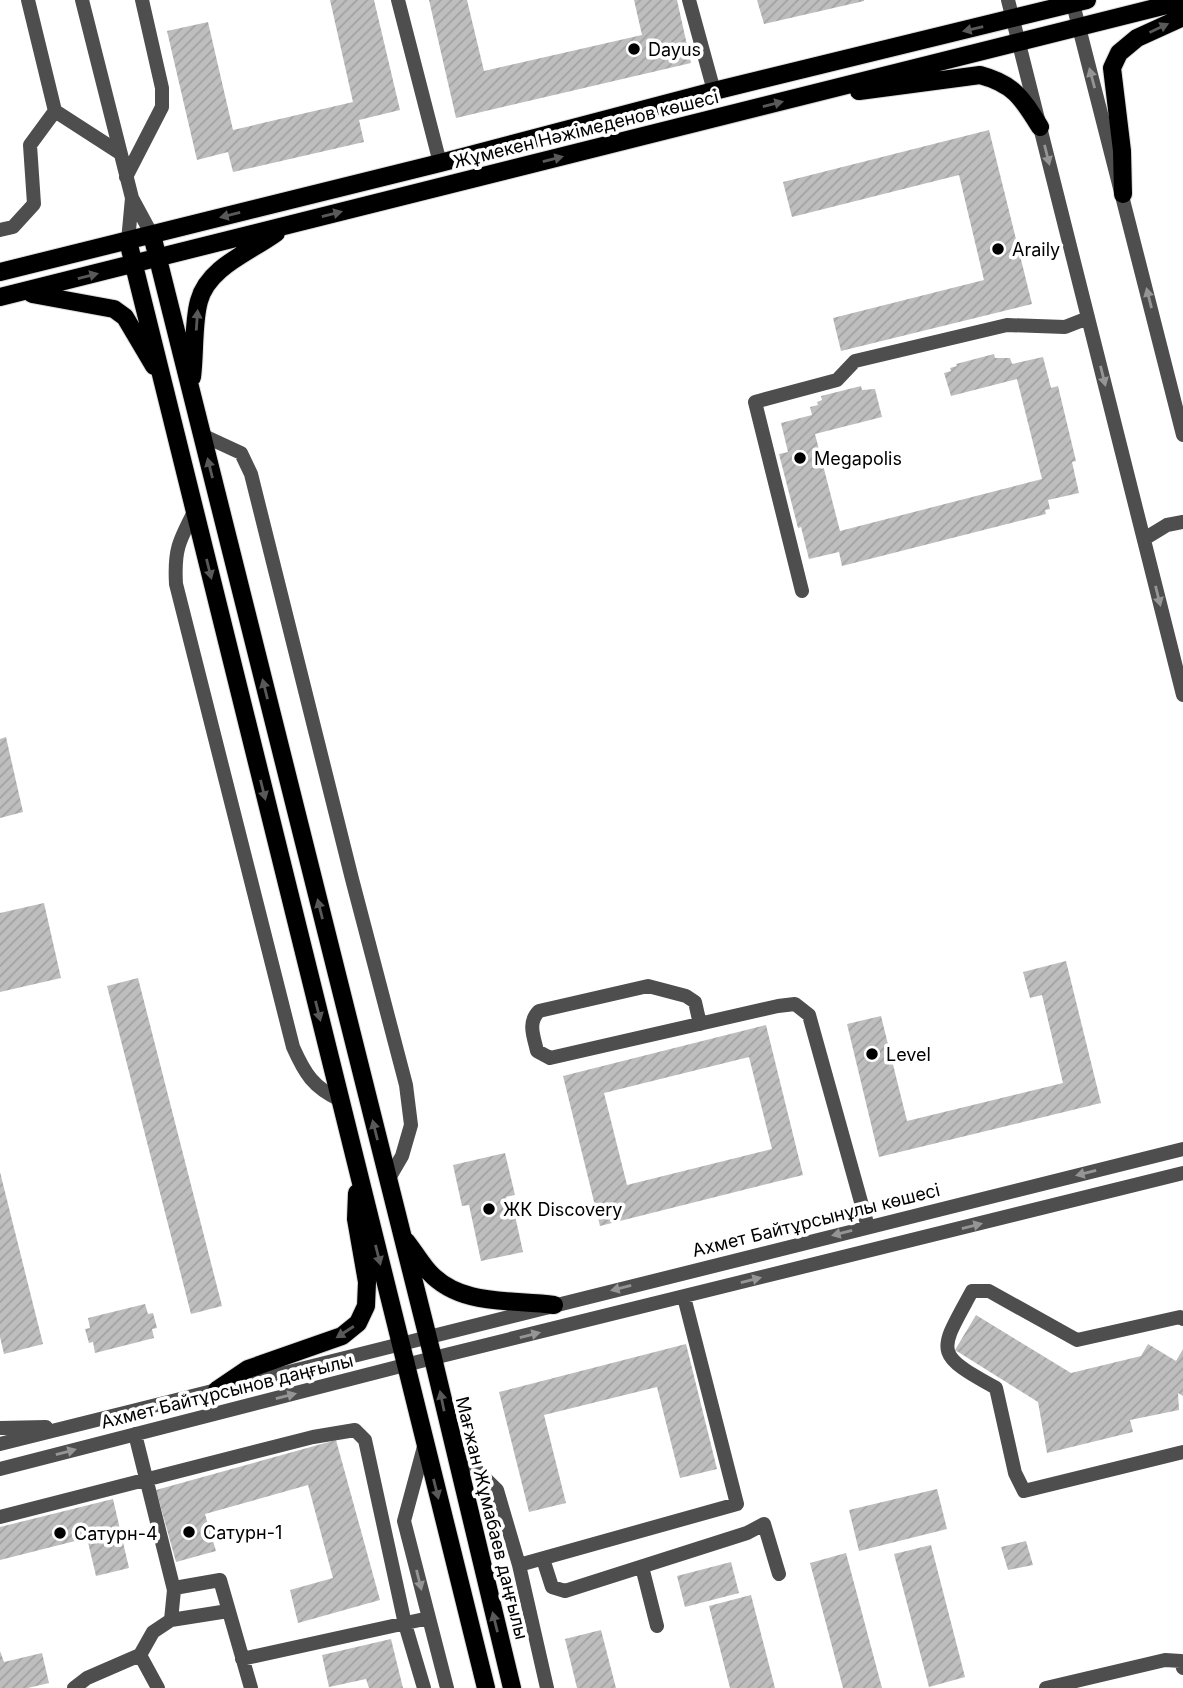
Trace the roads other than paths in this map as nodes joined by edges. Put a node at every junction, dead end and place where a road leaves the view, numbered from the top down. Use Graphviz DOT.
graph roads {
  1 [pos="28,0"];
  2 [pos="82,0"];
  3 [pos="142,0"];
  4 [pos="398,0"];
  5 [pos="689,0"];
  6 [pos="1008,0"];
  7 [pos="1077,1"];
  8 [pos="1183,1"];
  9 [pos="1183,17"];
  10 [pos="1013,19"];
  11 [pos="1078,26"];
  12 [pos="1018,41"];
  13 [pos="831,89"];
  14 [pos="714,90"];
  15 [pos="55,111"];
  16 [pos="1040,127"];
  17 [pos="120,153"];
  18 [pos="440,163"];
  19 [pos="127,177"];
  20 [pos="1123,194"];
  21 [pos="132,198"];
  22 [pos="287,225"];
  23 [pos="0,230"];
  24 [pos="152,234"];
  25 [pos="128,241"];
  26 [pos="158,258"];
  27 [pos="133,264"];
  28 [pos="0,272"];
  29 [pos="21,292"];
  30 [pos="0,298"];
  31 [pos="1088,318"];
  32 [pos="161,375"];
  33 [pos="190,388"];
  34 [pos="202,435"];
  35 [pos="1183,435"];
  36 [pos="194,512"];
  37 [pos="1183,522"];
  38 [pos="1144,539"];
  39 [pos="802,591"];
  40 [pos="1176,638"];
  41 [pos="1183,695"];
  42 [pos="700,1024"];
  43 [pos="340,1100"];
  44 [pos="1183,1142"];
  45 [pos="1183,1149"];
  46 [pos="1153,1156"];
  47 [pos="1183,1173"];
  48 [pos="358,1176"];
  49 [pos="388,1180"];
  50 [pos="867,1227"];
  51 [pos="401,1235"];
  52 [pos="684,1297"];
  53 [pos="554,1305"];
  54 [pos="1183,1319"];
  55 [pos="459,1328"];
  56 [pos="427,1336"];
  57 [pos="400,1344"];
  58 [pos="433,1358"];
  59 [pos="405,1365"];
  60 [pos="217,1390"];
  61 [pos="72,1427"];
  62 [pos="0,1428"];
  63 [pos="135,1434"];
  64 [pos="425,1443"];
  65 [pos="0,1444"];
  66 [pos="452,1446"];
  67 [pos="1183,1452"];
  68 [pos="0,1469"];
  69 [pos="146,1479"];
  70 [pos="0,1517"];
  71 [pos="543,1559"];
  72 [pos="519,1566"];
  73 [pos="642,1567"];
  74 [pos="779,1574"];
  75 [pos="174,1590"];
  76 [pos="228,1611"];
  77 [pos="429,1618"];
  78 [pos="171,1620"];
  79 [pos="405,1624"];
  80 [pos="657,1626"];
  81 [pos="140,1655"];
  82 [pos="242,1659"];
  83 [pos="1182,1663"];
  84 [pos="74,1688"];
  85 [pos="158,1688"];
  86 [pos="251,1688"];
  87 [pos="424,1688"];
  88 [pos="447,1688"];
  89 [pos="486,1688"];
  90 [pos="512,1688"];
  91 [pos="547,1688"];
  92 [pos="1046,1688"];
  1 -- 15 [label="street"];
  2 -- 17 [label="street"];
  3 -- 19 [label="street"];
  4 -- 18 [label="street"];
  5 -- 14 [label="street"];
  6 -- 10 [label="street"];
  7 -- 10 [label="main road, Жұмекен Нәжімеденов көшесі"];
  7 -- 11 [label="street"];
  8 -- 11 [label="main road, Жұмекен Нәжімеденов көшесі"];
  20 -- 9 [label="main road, one-way"];
  10 -- 12 [label="street"];
  10 -- 14 [label="main road, Жұмекен Нәжімеденов көшесі, one-way"];
  11 -- 12 [label="main road, Жұмекен Нәжімеденов көшесі"];
  20 -- 11 [label="street, one-way"];
  12 -- 13 [label="main road, Жұмекен Нәжімеденов көшесі"];
  12 -- 16 [label="street"];
  13 -- 16 [label="main road"];
  22 -- 13 [label="main road, Жұмекен Нәжімеденов көшесі, one-way"];
  14 -- 18 [label="main road, Жұмекен Нәжімеденов көшесі"];
  15 -- 17 [label="street"];
  15 -- 23 [label="street"];
  16 -- 31 [label="street, one-way"];
  17 -- 19 [label="street"];
  18 -- 24 [label="main road, Жұмекен Нәжімеденов көшесі, one-way"];
  19 -- 21 [label="street"];
  35 -- 20 [label="street, one-way"];
  21 -- 24 [label="street"];
  21 -- 25 [label="street"];
  22 -- 26 [label="main road, Жұмекен Нәжімеденов көшесі"];
  33 -- 22 [label="main road, one-way"];
  24 -- 25 [label="main road, Жұмекен Нәжімеденов көшесі"];
  24 -- 26 [label="main road, Мағжан Жұмабаев даңғылы"];
  25 -- 27 [label="main road"];
  25 -- 28 [label="main road, Жұмекен Нәжімеденов көшесі"];
  26 -- 27 [label="main road, Жұмекен Нәжімеденов көшесі"];
  26 -- 33 [label="main road, Мағжан Жұмабаев даңғылы"];
  29 -- 27 [label="main road, Жұмекен Нәжімеденов көшесі, one-way"];
  27 -- 32 [label="main road"];
  29 -- 30 [label="main road, Жұмекен Нәжімеденов көшесі"];
  29 -- 32 [label="main road"];
  31 -- 38 [label="street, one-way"];
  31 -- 39 [label="street"];
  32 -- 36 [label="main road"];
  33 -- 34 [label="main road, Мағжан Жұмабаев даңғылы"];
  49 -- 34 [label="main road, Мағжан Жұмабаев даңғылы, one-way"];
  34 -- 49 [label="street"];
  36 -- 43 [label="main road, one-way"];
  36 -- 43 [label="street"];
  37 -- 38 [label="street"];
  38 -- 40 [label="street, one-way"];
  40 -- 41 [label="street"];
  42 -- 42 [label="street"];
  42 -- 50 [label="street"];
  43 -- 48 [label="main road"];
  44 -- 46 [label="street"];
  45 -- 46 [label="street, Ахмет Байтұрсынұлы көшесі"];
  46 -- 50 [label="street, Ахмет Байтұрсынұлы көшесі, one-way"];
  52 -- 47 [label="street, one-way"];
  48 -- 57 [label="main road, one-way"];
  48 -- 60 [label="main road, one-way"];
  49 -- 51 [label="main road, Мағжан Жұмабаев даңғылы"];
  50 -- 53 [label="street, Ахмет Байтұрсынұлы көшесі, one-way"];
  51 -- 53 [label="main road"];
  51 -- 56 [label="main road, Мағжан Жұмабаев даңғылы"];
  58 -- 52 [label="street, Ахмет Байтұрсынов даңғылы, one-way"];
  52 -- 71 [label="street"];
  53 -- 55 [label="street, Ахмет Байтұрсынұлы көшесі"];
  54 -- 67 [label="street"];
  55 -- 56 [label="street, Ахмет Байтұрсынов даңғылы"];
  56 -- 57 [label="street, Ахмет Байтұрсынов даңғылы"];
  56 -- 58 [label="main road, Мағжан Жұмабаев даңғылы"];
  57 -- 59 [label="main road"];
  57 -- 60 [label="street, Ахмет Байтұрсынов даңғылы"];
  58 -- 59 [label="street, Ахмет Байтұрсынов даңғылы"];
  66 -- 58 [label="main road, Мағжан Жұмабаев даңғылы, one-way"];
  63 -- 59 [label="street, Ахмет Байтұрсынов даңғылы, one-way"];
  59 -- 64 [label="main road"];
  60 -- 61 [label="street, Ахмет Байтұрсынов даңғылы"];
  61 -- 62 [label="street"];
  61 -- 65 [label="street, Ахмет Байтұрсынов даңғылы"];
  68 -- 63 [label="street, Ахмет Байтұрсынов даңғылы, one-way"];
  63 -- 69 [label="street"];
  64 -- 77 [label="street, one-way"];
  64 -- 89 [label="main road, one-way"];
  66 -- 72 [label="street"];
  90 -- 66 [label="main road, Мағжан Жұмабаев даңғылы, one-way"];
  69 -- 70 [label="street"];
  69 -- 75 [label="street"];
  69 -- 79 [label="street"];
  71 -- 72 [label="street"];
  71 -- 73 [label="street"];
  72 -- 91 [label="street"];
  73 -- 74 [label="street"];
  73 -- 80 [label="street"];
  75 -- 76 [label="street"];
  75 -- 78 [label="street"];
  76 -- 78 [label="street"];
  76 -- 82 [label="street"];
  77 -- 79 [label="street"];
  77 -- 88 [label="street"];
  78 -- 81 [label="street"];
  79 -- 82 [label="street"];
  79 -- 87 [label="street"];
  81 -- 84 [label="street"];
  81 -- 85 [label="street"];
  82 -- 86 [label="street"];
  83 -- 92 [label="street"];
}
